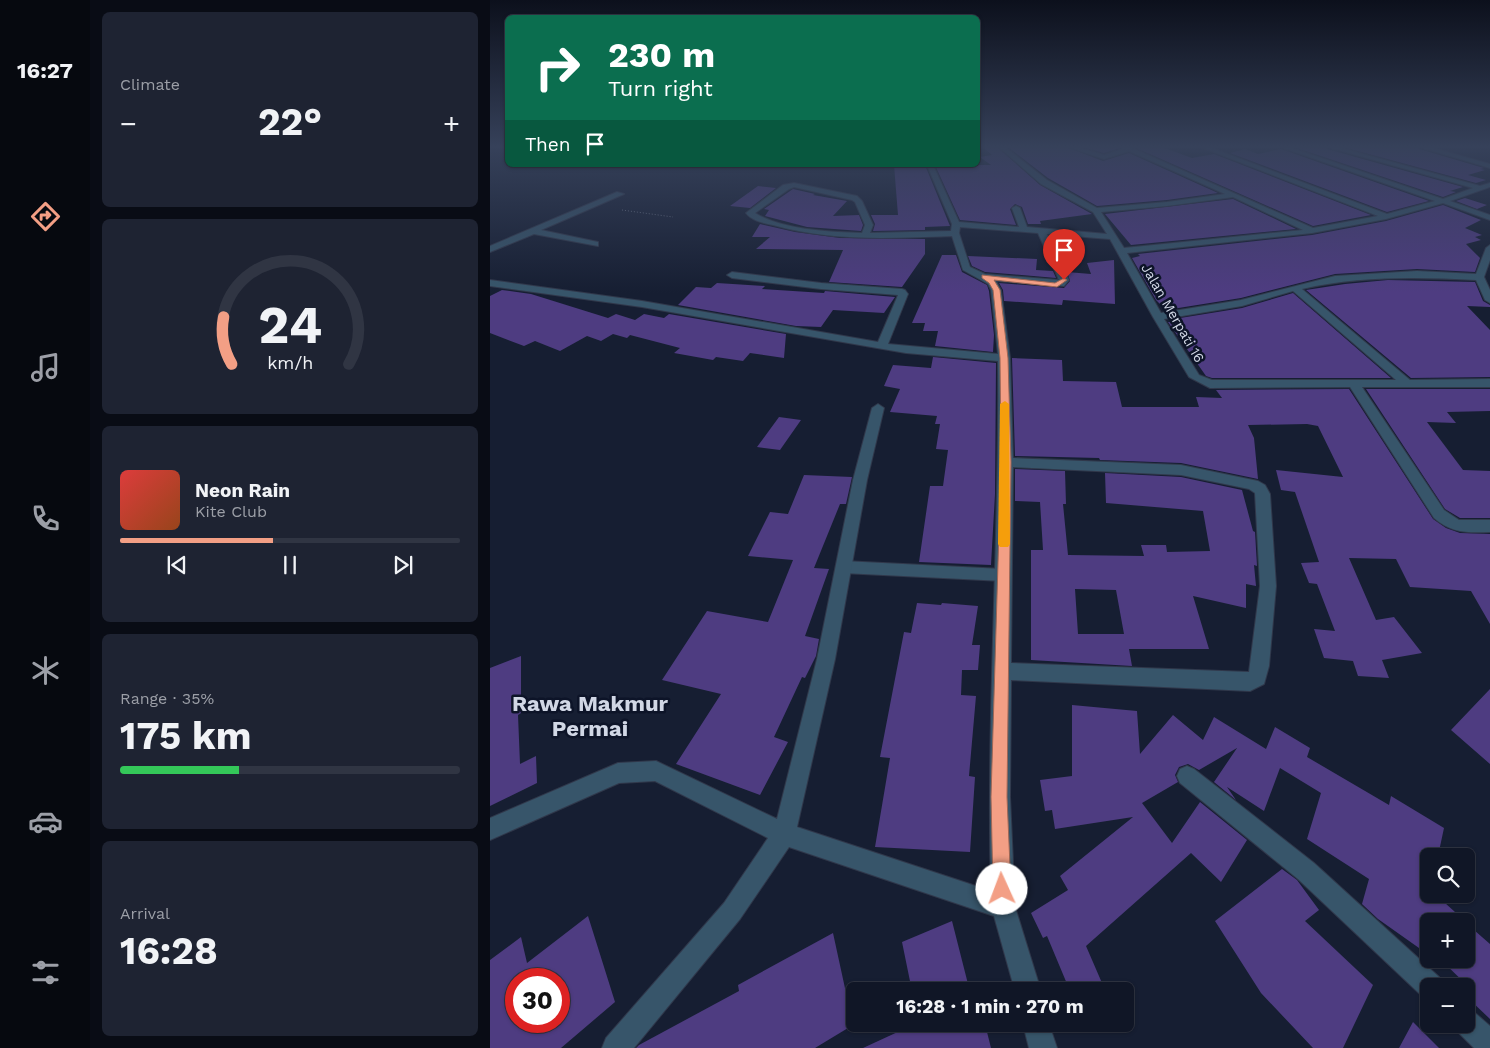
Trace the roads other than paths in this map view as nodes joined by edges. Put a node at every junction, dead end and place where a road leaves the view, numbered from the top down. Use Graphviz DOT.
graph roads {
  1 [pos="615,196"];
  2 [pos="774,196"];
  3 [pos="844,196"];
  4 [pos="942,196"];
  5 [pos="1070,196"];
  6 [pos="1226,196"];
  7 [pos="1235,196"];
  8 [pos="1331,196"];
  9 [pos="1428,196"];
  10 [pos="1457,196"];
  11 [pos="1443,201"];
  12 [pos="1016,208"];
  13 [pos="1096,210"];
  14 [pos="1386,217"];
  15 [pos="1490,218"];
  16 [pos="955,229"];
  17 [pos="1024,230"];
  18 [pos="533,231"];
  19 [pos="1041,231"];
  20 [pos="1312,231"];
  21 [pos="865,235"];
  22 [pos="1113,237"];
  23 [pos="595,244"];
  24 [pos="1490,248"];
  25 [pos="490,249"];
  26 [pos="1122,251"];
  27 [pos="732,275"];
  28 [pos="985,277"];
  29 [pos="1479,277"];
  30 [pos="490,283"];
  31 [pos="1296,288"];
  32 [pos="1490,300"];
  33 [pos="1158,317"];
  34 [pos="882,346"];
  35 [pos="1004,358"];
  36 [pos="1490,383"];
  37 [pos="1354,384"];
  38 [pos="1408,384"];
  39 [pos="878,408"];
  40 [pos="1006,462"];
  41 [pos="1490,526"];
  42 [pos="843,567"];
  43 [pos="1004,575"];
  44 [pos="1002,671"];
  45 [pos="1187,776"];
  46 [pos="490,829"];
  47 [pos="784,834"];
  48 [pos="1003,907"];
  49 [pos="1422,978"];
  50 [pos="1025,982"];
  51 [pos="1475,1031"];
  52 [pos="1038,1032"];
  53 [pos="1490,1045"];
  54 [pos="616,1048"];
  55 [pos="1043,1048"];
  1 -- 18 [label="street"];
  2 -- 21 [label="street"];
  3 -- 21 [label="street"];
  4 -- 16 [label="street"];
  5 -- 13 [label="street, Jalan Merpati 16"];
  6 -- 13 [label="street"];
  7 -- 20 [label="street"];
  8 -- 14 [label="street"];
  9 -- 11 [label="street"];
  10 -- 11 [label="street"];
  11 -- 14 [label="street"];
  11 -- 15 [label="street"];
  12 -- 17 [label="street"];
  13 -- 22 [label="street, Jalan Merpati 16"];
  14 -- 20 [label="street"];
  16 -- 17 [label="street"];
  16 -- 21 [label="street"];
  16 -- 28 [label="street"];
  17 -- 19 [label="street"];
  18 -- 23 [label="street"];
  18 -- 25 [label="street"];
  19 -- 22 [label="street"];
  19 -- 28 [label="street"];
  20 -- 26 [label="street"];
  22 -- 26 [label="street, Jalan Merpati 16"];
  24 -- 29 [label="street"];
  26 -- 33 [label="street, Jalan Merpati 16"];
  27 -- 34 [label="street"];
  28 -- 35 [label="street"];
  29 -- 31 [label="street"];
  29 -- 32 [label="street"];
  30 -- 34 [label="street"];
  31 -- 33 [label="street"];
  31 -- 38 [label="street"];
  33 -- 37 [label="street, Jalan Merpati 16"];
  34 -- 35 [label="street"];
  35 -- 40 [label="street"];
  36 -- 38 [label="street, Jalan Merpati 16"];
  37 -- 38 [label="street, Jalan Merpati 16"];
  37 -- 41 [label="street"];
  39 -- 42 [label="street"];
  40 -- 43 [label="street"];
  40 -- 44 [label="street"];
  42 -- 43 [label="lane"];
  42 -- 47 [label="street"];
  43 -- 44 [label="street"];
  44 -- 48 [label="street"];
  45 -- 49 [label="street"];
  46 -- 47 [label="street"];
  47 -- 48 [label="street"];
  47 -- 54 [label="street"];
  48 -- 50 [label="street"];
  51 -- 53 [label="street"];
  52 -- 55 [label="street"];
}
